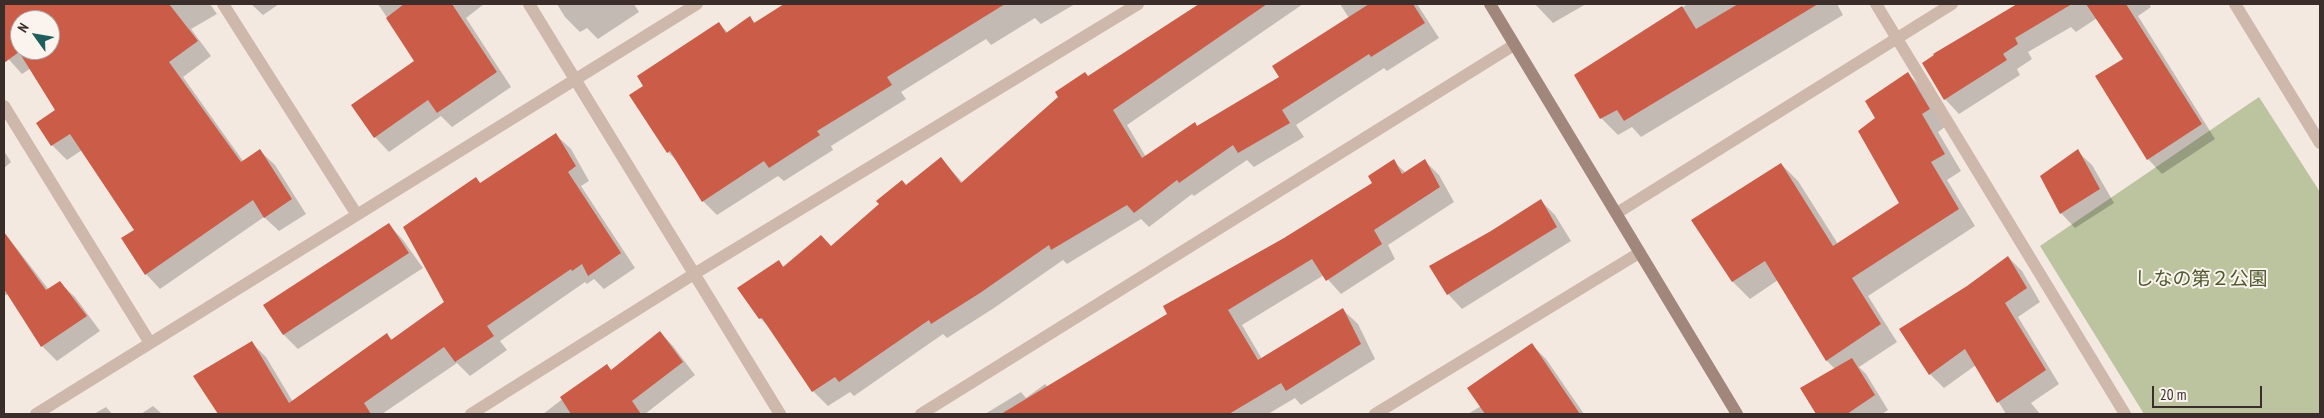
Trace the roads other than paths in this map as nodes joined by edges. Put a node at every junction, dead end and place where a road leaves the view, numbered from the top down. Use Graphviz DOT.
graph roads {
  1 [pos="223,4"];
  2 [pos="529,4"];
  3 [pos="697,4"];
  4 [pos="1138,4"];
  5 [pos="1490,4"];
  6 [pos="1876,4"];
  7 [pos="1952,4"];
  8 [pos="2235,4"];
  9 [pos="1897,37"];
  10 [pos="1514,45"];
  11 [pos="575,79"];
  12 [pos="4,106"];
  13 [pos="2320,143"];
  14 [pos="1617,213"];
  15 [pos="357,215"];
  16 [pos="1639,253"];
  17 [pos="694,274"];
  18 [pos="150,343"];
  19 [pos="36,414"];
  20 [pos="471,414"];
  21 [pos="780,414"];
  22 [pos="920,414"];
  23 [pos="1375,414"];
  24 [pos="1737,414"];
  25 [pos="2125,414"];
  1 -- 15 [label="street"];
  2 -- 11 [label="street"];
  3 -- 11 [label="street"];
  4 -- 17 [label="street"];
  5 -- 10 [label="street"];
  6 -- 9 [label="street"];
  7 -- 9 [label="street"];
  8 -- 13 [label="street"];
  9 -- 14 [label="street"];
  9 -- 25 [label="street"];
  10 -- 14 [label="street"];
  10 -- 22 [label="street"];
  11 -- 15 [label="street"];
  11 -- 17 [label="street"];
  12 -- 18 [label="street"];
  14 -- 16 [label="street"];
  15 -- 18 [label="street"];
  16 -- 23 [label="street"];
  16 -- 24 [label="street"];
  17 -- 20 [label="street"];
  17 -- 21 [label="street"];
  18 -- 19 [label="street"];
}
